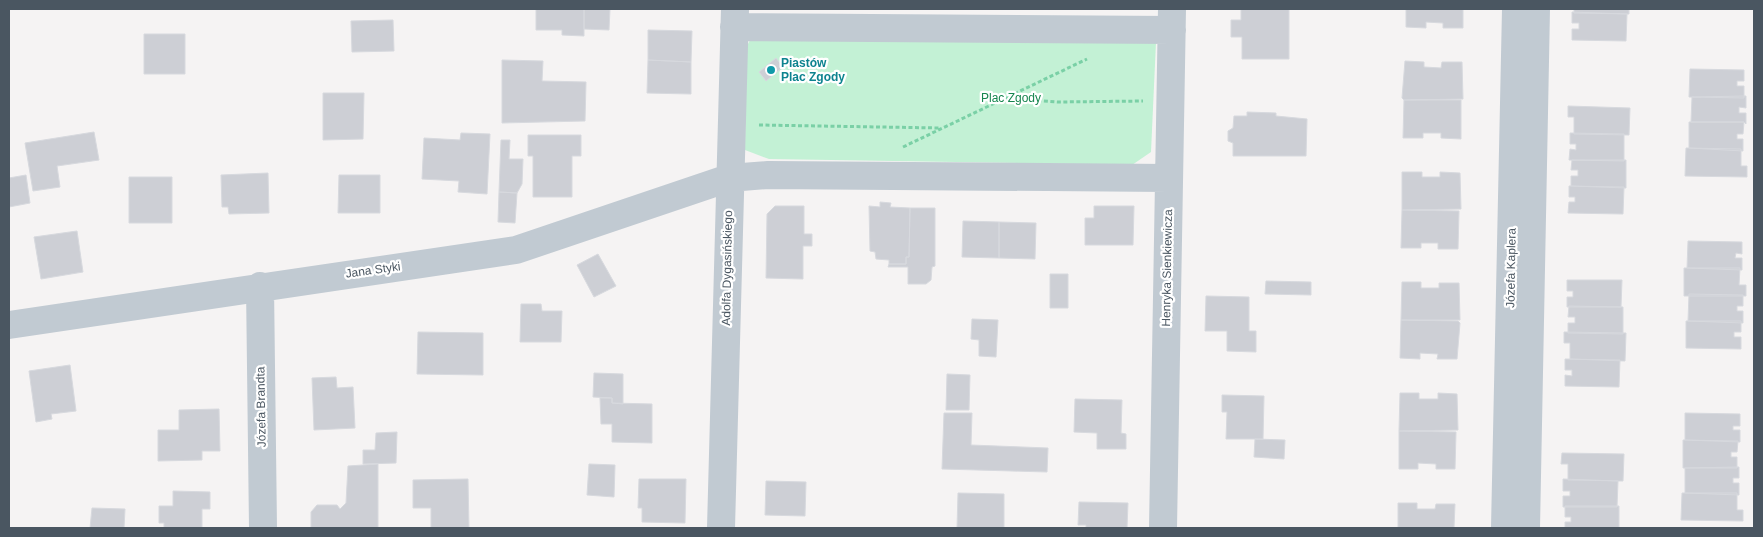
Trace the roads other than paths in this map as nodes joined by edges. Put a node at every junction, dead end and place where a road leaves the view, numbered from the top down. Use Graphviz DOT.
graph roads {
  1 [pos="1516,9"];
  2 [pos="1536,9"];
  3 [pos="735,18"];
  4 [pos="1172,19"];
  5 [pos="729,178"];
  6 [pos="1168,178"];
  7 [pos="260,286"];
  8 [pos="9,325"];
  9 [pos="263,528"];
  10 [pos="720,528"];
  11 [pos="1163,528"];
  12 [pos="1505,528"];
  13 [pos="1526,528"];
  1 -- 12 [label="street, Józefa Kaplera"];
  2 -- 13 [label="street, Józefa Kaplera"];
  3 -- 4 [label="street"];
  3 -- 5 [label="street, Adolfa Dygasińskiego"];
  4 -- 6 [label="street, Henryka Sienkiewicza"];
  5 -- 6 [label="street"];
  5 -- 7 [label="street, Jana Styki"];
  5 -- 10 [label="street, Adolfa Dygasińskiego"];
  6 -- 11 [label="street, Henryka Sienkiewicza"];
  7 -- 8 [label="street, Jana Styki"];
  7 -- 9 [label="street, Józefa Brandta"];
}
